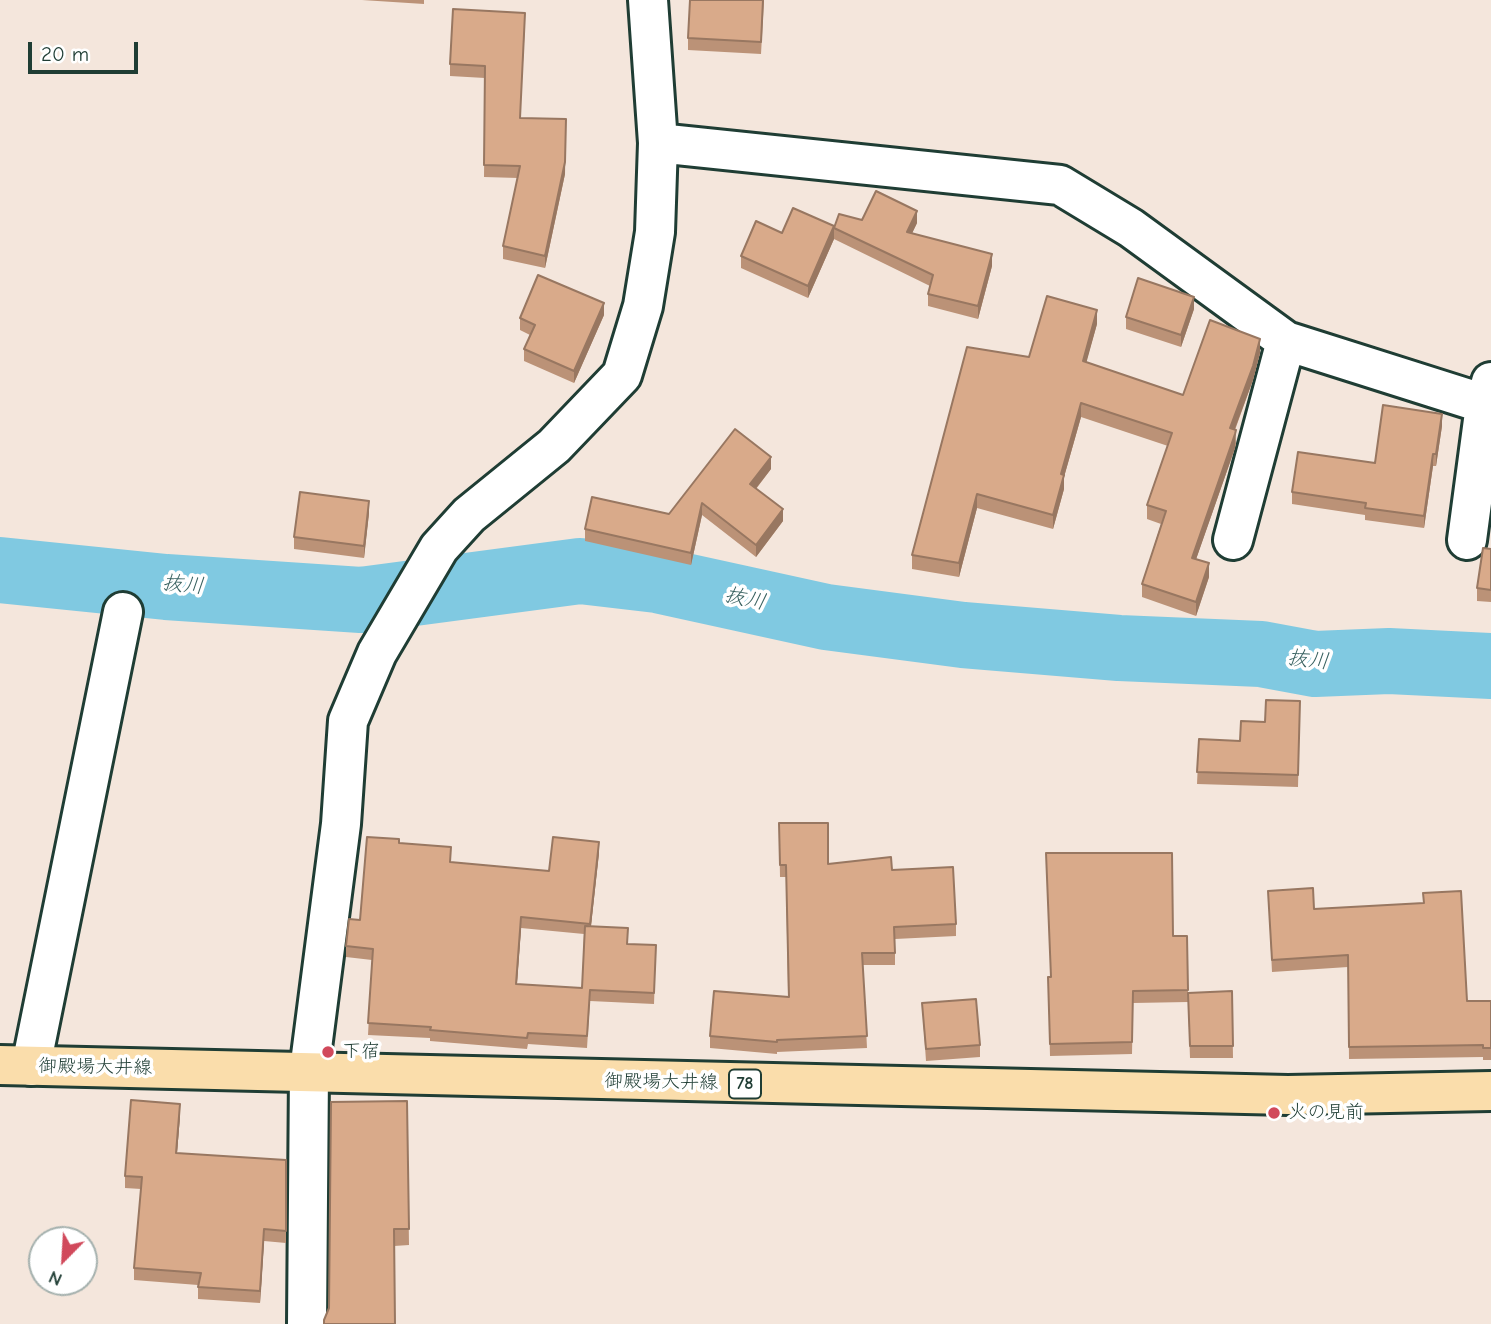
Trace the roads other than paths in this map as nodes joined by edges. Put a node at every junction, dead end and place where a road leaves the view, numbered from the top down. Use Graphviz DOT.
graph roads {
  1 [pos="648,0"];
  2 [pos="658,143"];
  3 [pos="1286,341"];
  4 [pos="1489,398"];
  5 [pos="1233,540"];
  6 [pos="1467,540"];
  7 [pos="123,612"];
  8 [pos="15,1065"];
  9 [pos="309,1071"];
  10 [pos="1491,1091"];
  11 [pos="307,1324"];
  1 -- 2 [label="street"];
  2 -- 3 [label="street"];
  2 -- 9 [label="street"];
  3 -- 4 [label="street"];
  3 -- 5 [label="street"];
  4 -- 6 [label="street"];
  7 -- 8 [label="street"];
  8 -- 9 [label="main road, 御殿場大井線 / 78"];
  9 -- 10 [label="main road, 御殿場大井線 / 78"];
  9 -- 11 [label="street"];
}
